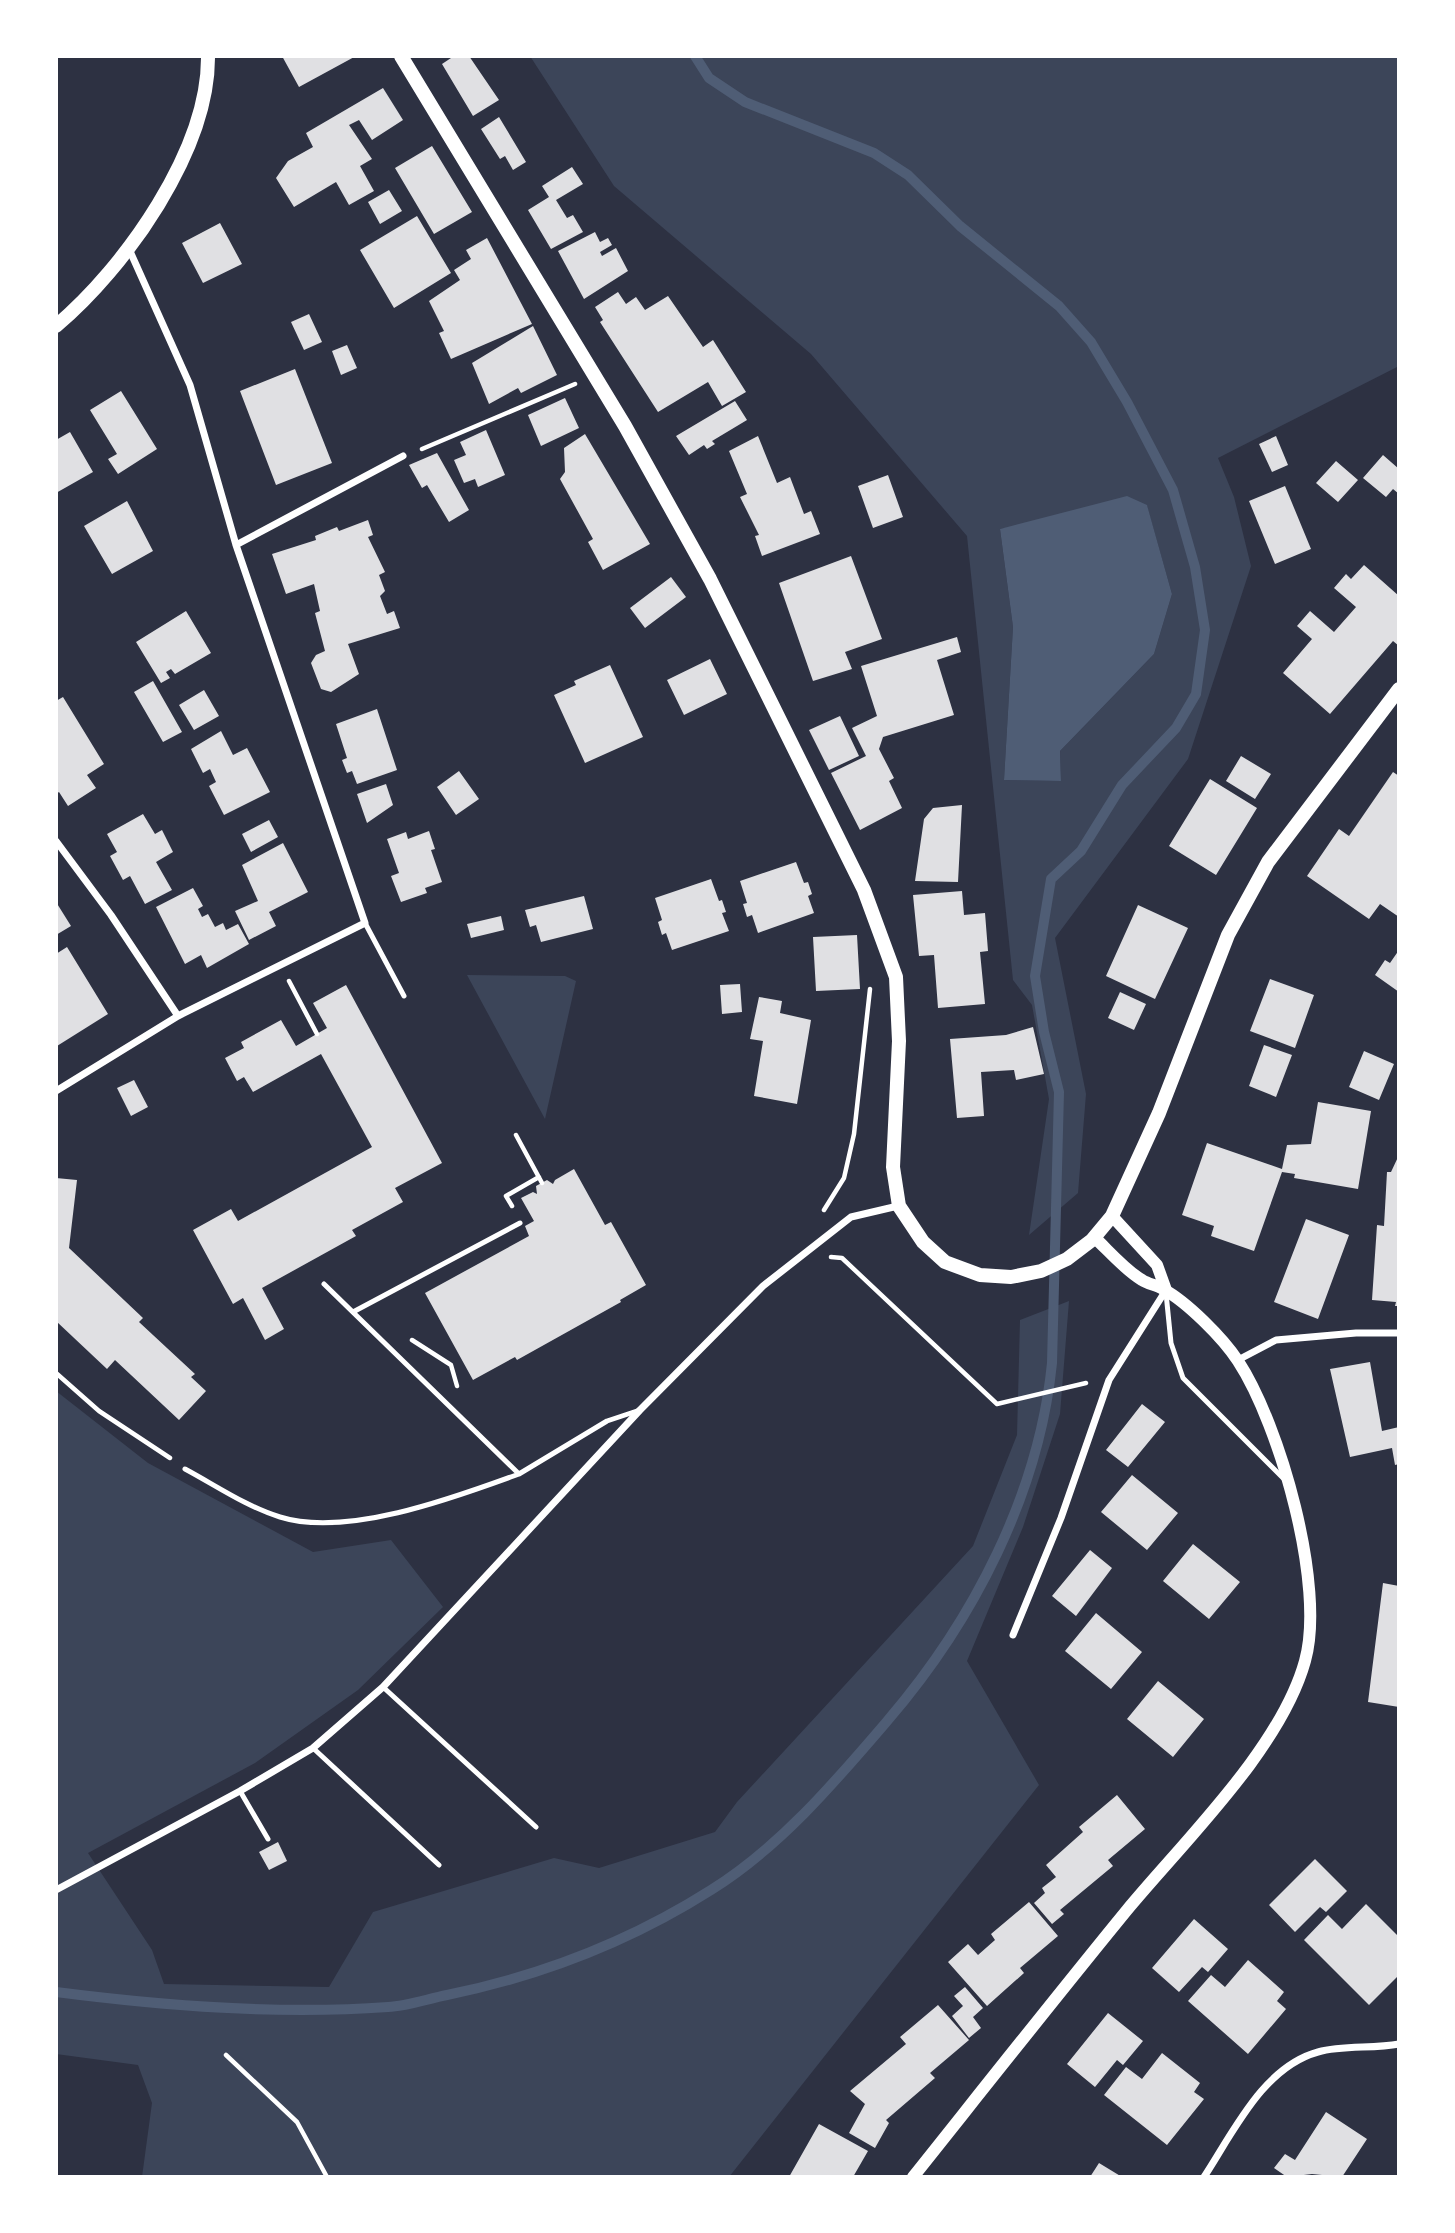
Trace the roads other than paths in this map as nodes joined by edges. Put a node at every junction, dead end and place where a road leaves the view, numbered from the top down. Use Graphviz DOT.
graph roads {
  1 [pos="208,56"];
  2 [pos="401,56"];
  3 [pos="129,250"];
  4 [pos="56,326"];
  5 [pos="403,456"];
  6 [pos="236,545"];
  7 [pos="1399,689"];
  8 [pos="56,841"];
  9 [pos="365,923"];
  10 [pos="404,996"];
  11 [pos="178,1016"];
  12 [pos="56,1091"];
  13 [pos="899,1206"];
  14 [pos="1112,1216"];
  15 [pos="520,1223"];
  16 [pos="1093,1238"];
  17 [pos="324,1284"];
  18 [pos="1166,1290"];
  19 [pos="353,1312"];
  20 [pos="1399,1333"];
  21 [pos="1238,1360"];
  22 [pos="640,1410"];
  23 [pos="185,1469"];
  24 [pos="519,1474"];
  25 [pos="1287,1482"];
  26 [pos="1013,1635"];
  27 [pos="383,1687"];
  28 [pos="313,1748"];
  29 [pos="240,1791"];
  30 [pos="536,1827"];
  31 [pos="268,1839"];
  32 [pos="439,1865"];
  33 [pos="56,1890"];
  34 [pos="1399,2044"];
  35 [pos="913,2177"];
  36 [pos="1204,2177"];
  1 -- 3 [label="main road"];
  2 -- 13 [label="main road"];
  3 -- 4 [label="main road"];
  3 -- 6 [label="street"];
  5 -- 6 [label="street"];
  6 -- 9 [label="street"];
  7 -- 14 [label="main road"];
  8 -- 11 [label="street"];
  9 -- 10 [label="lane"];
  9 -- 11 [label="street"];
  11 -- 12 [label="street"];
  13 -- 16 [label="main road"];
  13 -- 22 [label="street"];
  14 -- 16 [label="main road"];
  14 -- 18 [label="street"];
  15 -- 19 [label="lane"];
  16 -- 18 [label="street"];
  17 -- 19 [label="lane"];
  18 -- 21 [label="street"];
  18 -- 25 [label="lane"];
  18 -- 26 [label="street"];
  19 -- 24 [label="lane"];
  20 -- 21 [label="street"];
  21 -- 25 [label="street"];
  22 -- 24 [label="lane"];
  22 -- 27 [label="street"];
  23 -- 24 [label="lane"];
  25 -- 35 [label="street"];
  27 -- 28 [label="street"];
  27 -- 30 [label="lane"];
  28 -- 29 [label="street"];
  28 -- 32 [label="lane"];
  29 -- 31 [label="lane"];
  29 -- 33 [label="street"];
  34 -- 36 [label="street"];
}
